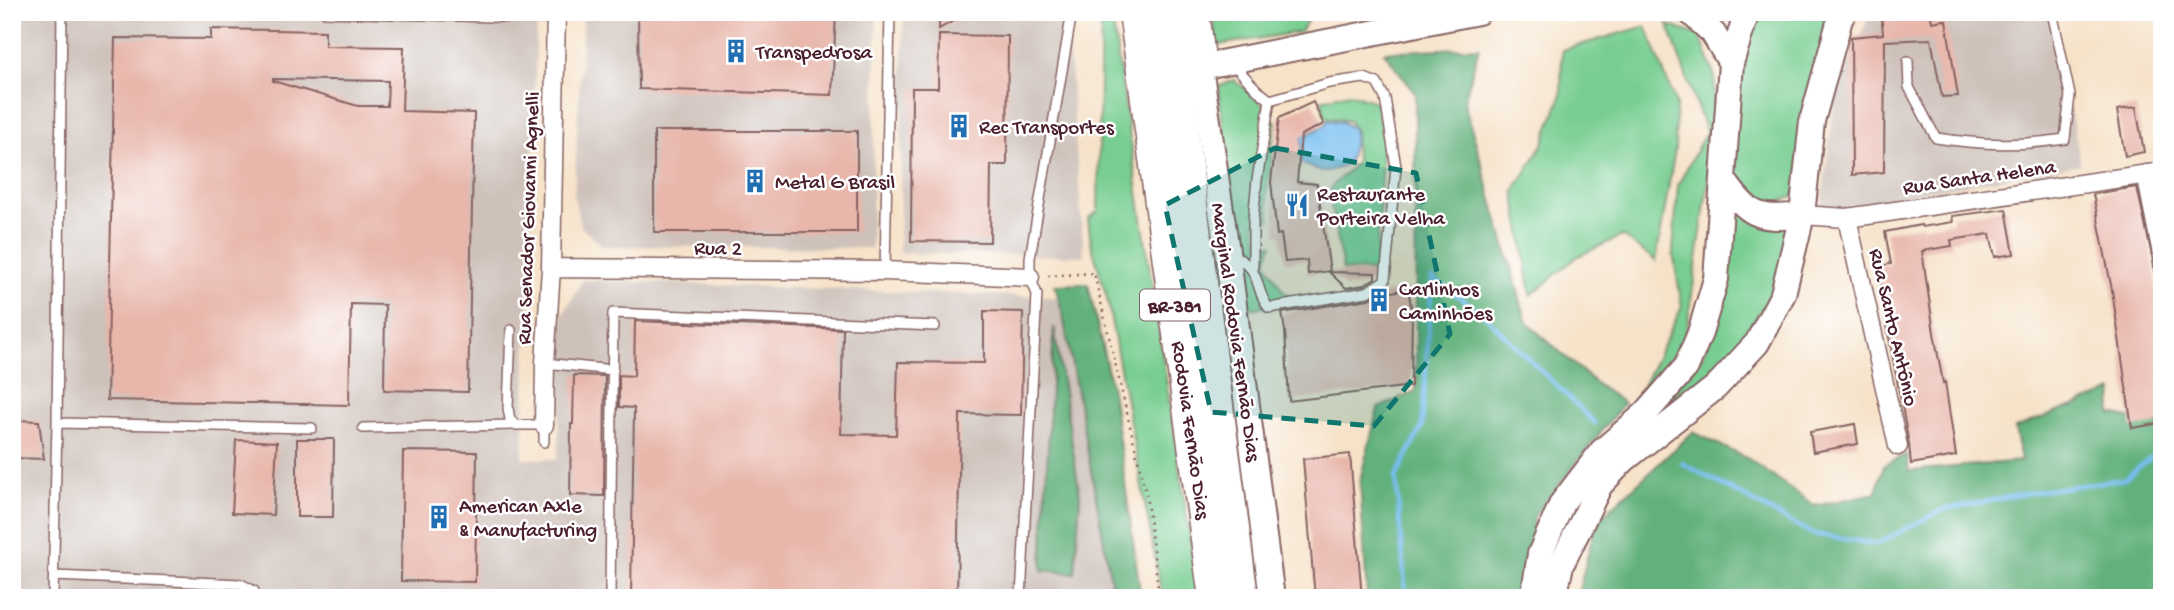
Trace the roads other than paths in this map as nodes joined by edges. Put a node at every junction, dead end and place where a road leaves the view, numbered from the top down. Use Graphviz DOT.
graph roads {
  1 [pos="62,12"];
  2 [pos="326,12"];
  3 [pos="890,12"];
  4 [pos="1072,12"];
  5 [pos="1166,12"];
  6 [pos="1193,12"];
  7 [pos="1478,12"];
  8 [pos="1690,12"];
  9 [pos="1747,12"];
  10 [pos="1844,12"];
  11 [pos="2052,12"];
  12 [pos="556,15"];
  13 [pos="1135,18"];
  14 [pos="1420,18"];
  15 [pos="1908,61"];
  16 [pos="1731,63"];
  17 [pos="1215,64"];
  18 [pos="1270,100"];
  19 [pos="2154,173"];
  20 [pos="1723,179"];
  21 [pos="1802,215"];
  22 [pos="1847,218"];
  23 [pos="1227,251"];
  24 [pos="2162,254"];
  25 [pos="551,268"];
  26 [pos="885,271"];
  27 [pos="1253,272"];
  28 [pos="1030,278"];
  29 [pos="935,326"];
  30 [pos="511,330"];
  31 [pos="545,363"];
  32 [pos="612,370"];
  33 [pos="58,423"];
  34 [pos="516,425"];
  35 [pos="312,428"];
  36 [pos="363,428"];
  37 [pos="544,434"];
  38 [pos="1898,446"];
  39 [pos="1260,508"];
  40 [pos="54,576"];
  41 [pos="53,598"];
  42 [pos="257,598"];
  43 [pos="610,598"];
  44 [pos="1021,598"];
  45 [pos="1215,598"];
  46 [pos="1242,598"];
  47 [pos="1272,598"];
  48 [pos="1282,598"];
  49 [pos="1533,598"];
  50 [pos="1554,598"];
  1 -- 33 [label="lane"];
  2 -- 12 [label="lane"];
  3 -- 26 [label="lane"];
  4 -- 28 [label="lane"];
  5 -- 46 [label="highway, Rodovia Fernão Dias / BR-381"];
  6 -- 17 [label="highway, BR-381"];
  7 -- 14 [label="main road"];
  8 -- 16 [label="main road"];
  9 -- 16 [label="main road"];
  10 -- 21 [label="main road"];
  11 -- 15 [label="lane"];
  12 -- 25 [label="street, Rua Senador Giovanni Agnelli"];
  13 -- 45 [label="highway, Rodovia Fernão Dias / BR-381"];
  14 -- 17 [label="main road"];
  16 -- 20 [label="main road"];
  17 -- 18 [label="lane"];
  17 -- 23 [label="main road, Marginal Rodovia Fernão Dias / BR-381"];
  18 -- 27 [label="lane"];
  18 -- 27 [label="lane"];
  19 -- 22 [label="street, Rua Santa Helena"];
  19 -- 24 [label="street"];
  20 -- 21 [label="main road"];
  20 -- 49 [label="main road"];
  21 -- 22 [label="street, Rua Santa Helena"];
  21 -- 50 [label="main road"];
  22 -- 38 [label="street, Rua Santo Antônio"];
  23 -- 27 [label="lane"];
  23 -- 39 [label="main road, Marginal Rodovia Fernão Dias / BR-381"];
  25 -- 26 [label="street, Rua 2"];
  25 -- 31 [label="street, Rua Senador Giovanni Agnelli"];
  26 -- 28 [label="street, Rua 2"];
  28 -- 44 [label="lane"];
  29 -- 32 [label="lane"];
  30 -- 34 [label="lane"];
  31 -- 32 [label="lane"];
  31 -- 37 [label="street, Rua Senador Giovanni Agnelli"];
  32 -- 43 [label="lane"];
  33 -- 35 [label="lane"];
  33 -- 40 [label="lane"];
  34 -- 36 [label="lane"];
  34 -- 37 [label="lane"];
  39 -- 47 [label="main road, Marginal Rodovia Fernão Dias / BR-381"];
  39 -- 48 [label="main road"];
  40 -- 41 [label="lane"];
  40 -- 42 [label="lane"];
}
